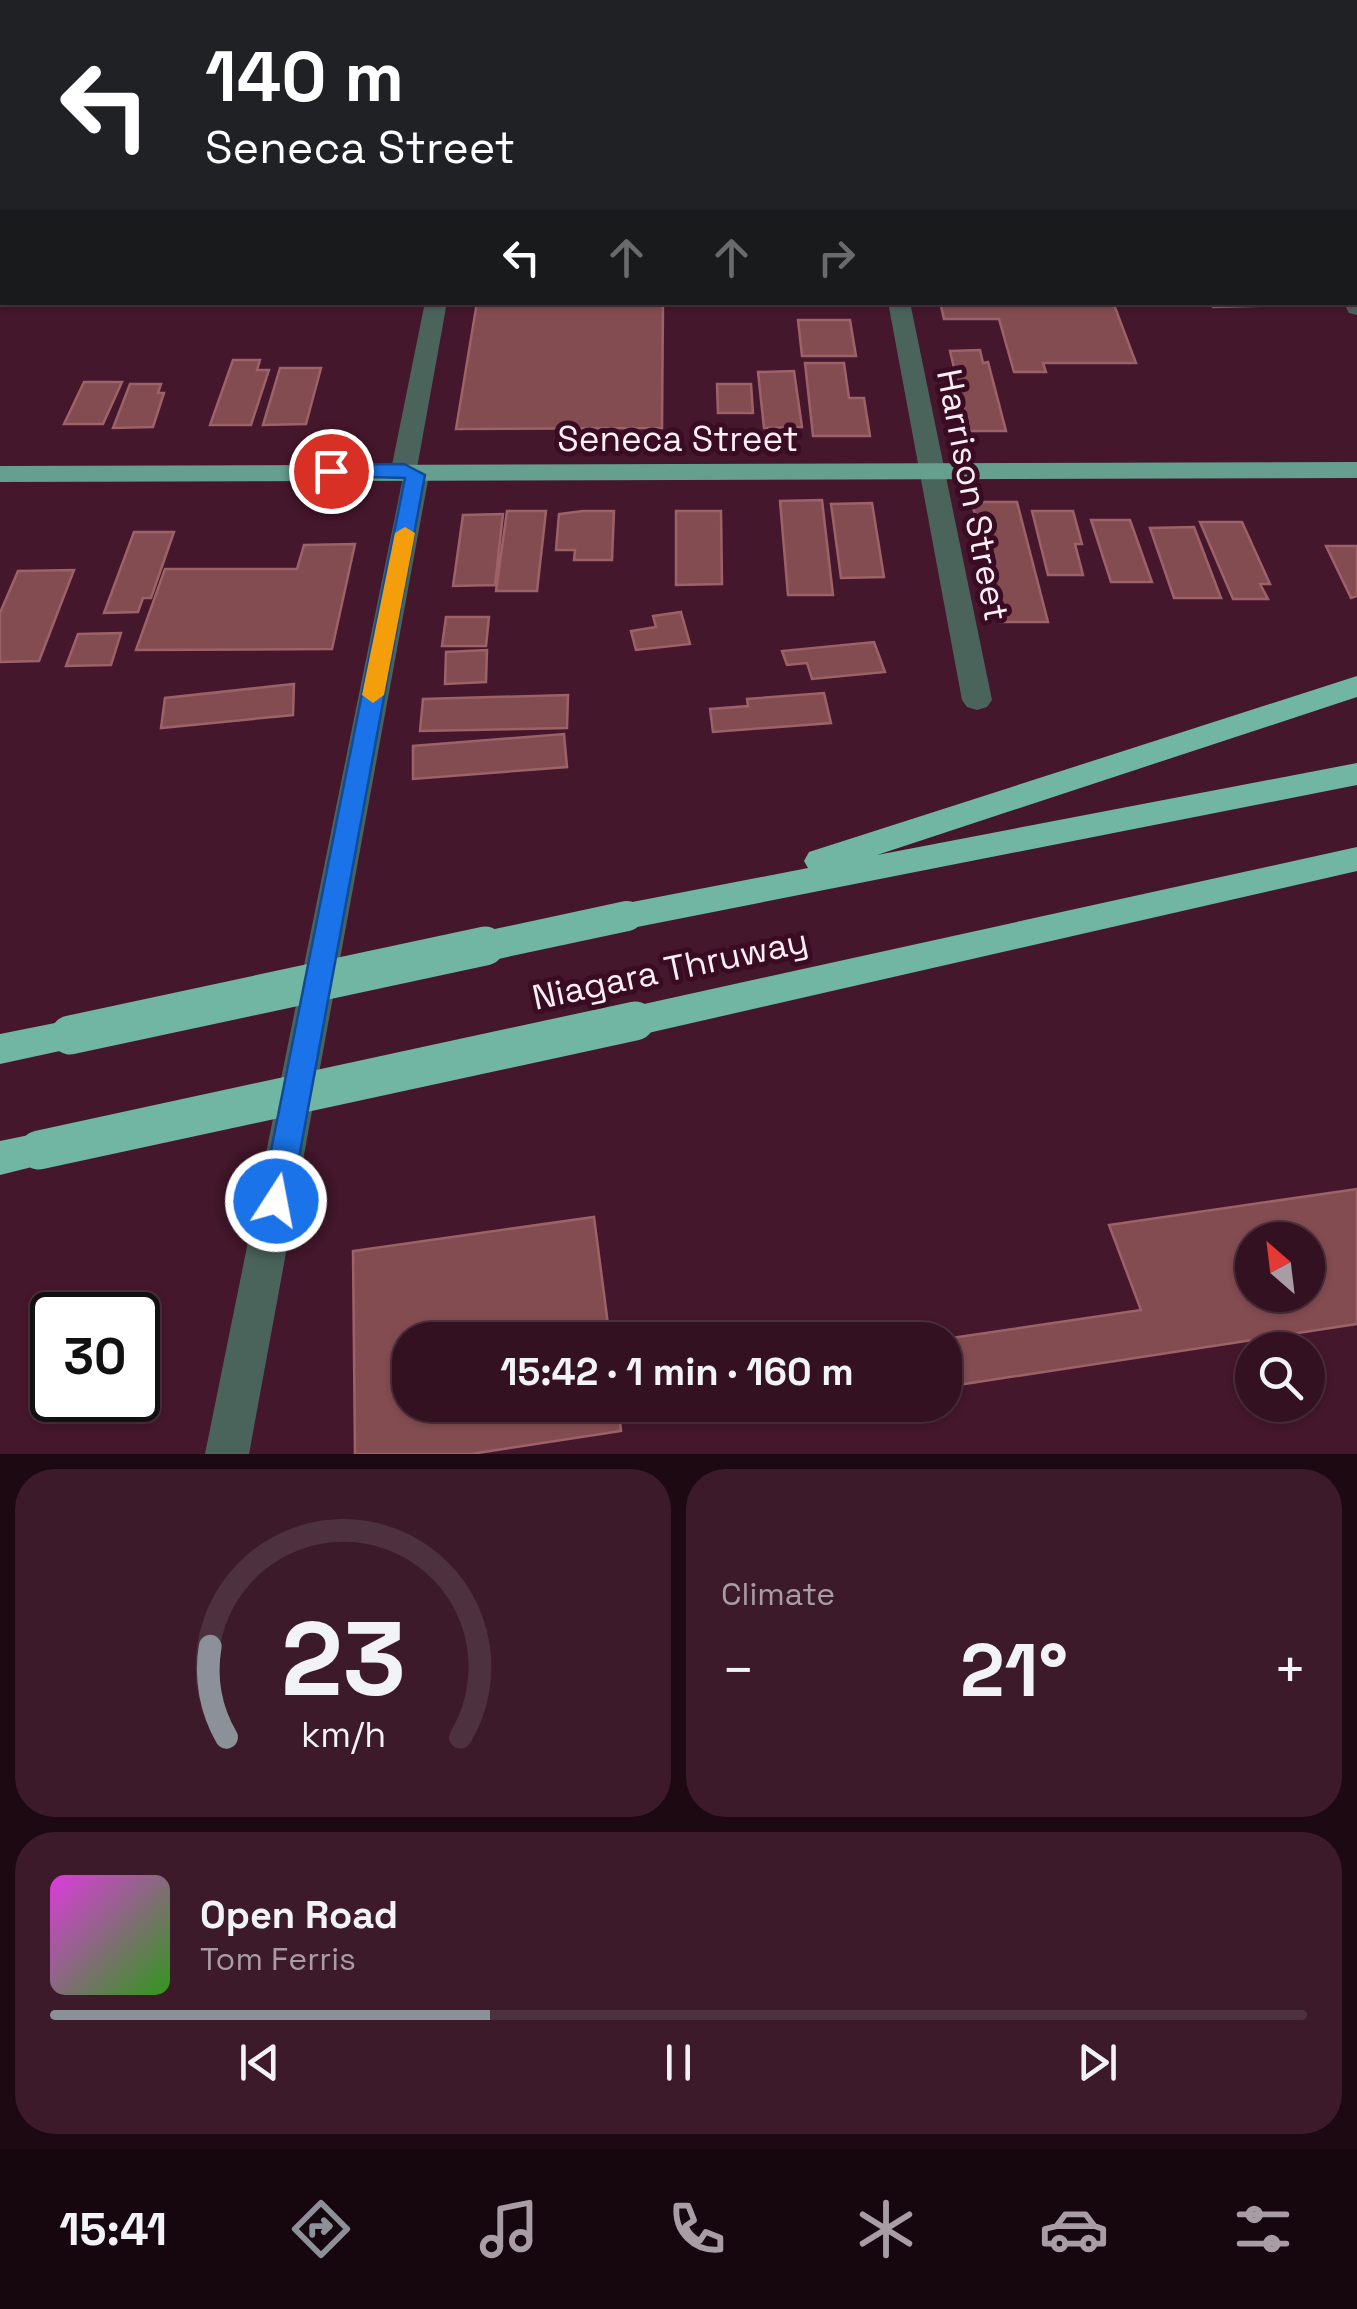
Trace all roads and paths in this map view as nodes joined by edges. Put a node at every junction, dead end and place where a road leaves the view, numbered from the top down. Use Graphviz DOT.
graph roads {
  1 [pos="436,305"];
  2 [pos="900,305"];
  3 [pos="1357,470"];
  4 [pos="410,473"];
  5 [pos="933,473"];
  6 [pos="0,474"];
  7 [pos="1357,686"];
  8 [pos="977,700"];
  9 [pos="1357,774"];
  10 [pos="1357,859"];
  11 [pos="704,899"];
  12 [pos="0,1049"];
  13 [pos="0,1158"];
  14 [pos="227,1454"];
  1 -- 4 [label="street"];
  2 -- 5 [label="street, Harrison Street"];
  3 -- 5 [label="main road, Seneca Street"];
  4 -- 5 [label="main road, Seneca Street"];
  4 -- 6 [label="main road, Seneca Street"];
  4 -- 14 [label="street"];
  5 -- 8 [label="street, Harrison Street"];
  7 -- 11 [label="highway"];
  9 -- 11 [label="highway, Niagara Thruway"];
  10 -- 13 [label="highway, Niagara Thruway, bridge"];
  11 -- 12 [label="highway, Niagara Thruway, bridge"];
}
